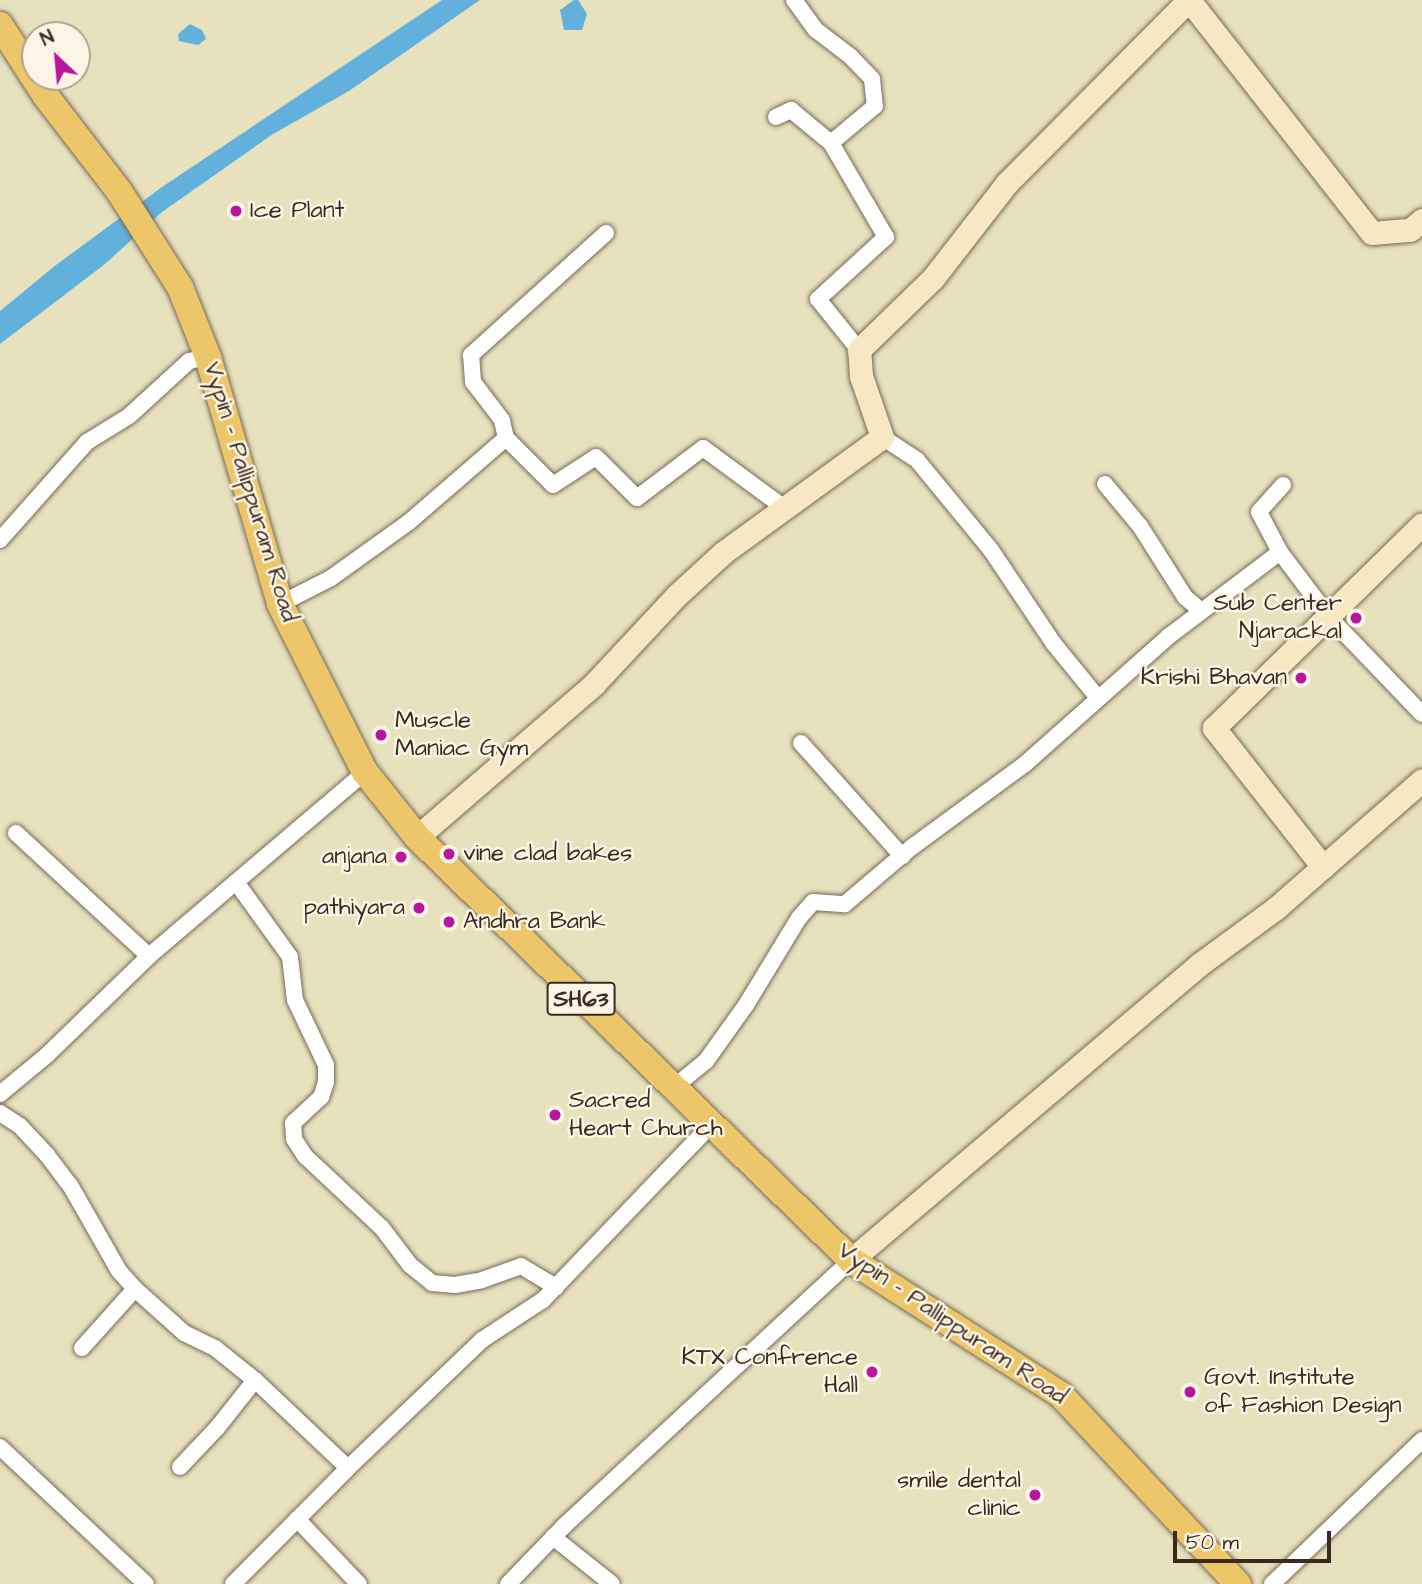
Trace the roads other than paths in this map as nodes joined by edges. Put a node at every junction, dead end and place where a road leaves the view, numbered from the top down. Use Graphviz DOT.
graph roads {
  1 [pos="794,0"];
  2 [pos="1189,0"];
  3 [pos="0,24"];
  4 [pos="776,117"];
  5 [pos="831,143"];
  6 [pos="1422,220"];
  7 [pos="606,233"];
  8 [pos="859,350"];
  9 [pos="208,356"];
  10 [pos="882,437"];
  11 [pos="506,438"];
  12 [pos="1105,484"];
  13 [pos="1283,485"];
  14 [pos="783,507"];
  15 [pos="1422,524"];
  16 [pos="0,540"];
  17 [pos="1280,552"];
  18 [pos="280,604"];
  19 [pos="1201,611"];
  20 [pos="1329,617"];
  21 [pos="1098,698"];
  22 [pos="1422,714"];
  23 [pos="801,743"];
  24 [pos="365,772"];
  25 [pos="1422,780"];
  26 [pos="16,833"];
  27 [pos="416,837"];
  28 [pos="902,856"];
  29 [pos="1323,867"];
  30 [pos="236,881"];
  31 [pos="149,956"];
  32 [pos="673,1088"];
  33 [pos="0,1094"];
  34 [pos="0,1113"];
  35 [pos="711,1125"];
  36 [pos="851,1260"];
  37 [pos="556,1287"];
  38 [pos="135,1289"];
  39 [pos="82,1348"];
  40 [pos="255,1380"];
  41 [pos="1422,1440"];
  42 [pos="0,1447"];
  43 [pos="180,1467"];
  44 [pos="348,1468"];
  45 [pos="297,1519"];
  46 [pos="554,1537"];
  47 [pos="146,1584"];
  48 [pos="233,1584"];
  49 [pos="359,1584"];
  50 [pos="508,1584"];
  51 [pos="612,1584"];
  52 [pos="1238,1584"];
  53 [pos="1272,1584"];
  1 -- 5 [label="street"];
  2 -- 6 [label="street"];
  2 -- 8 [label="street"];
  3 -- 9 [label="main road, Vypin - Pallippuram Road / SH63"];
  4 -- 5 [label="street"];
  5 -- 8 [label="street"];
  7 -- 11 [label="street"];
  8 -- 10 [label="street"];
  9 -- 16 [label="street"];
  9 -- 18 [label="main road, Vypin - Pallippuram Road / SH63"];
  10 -- 14 [label="street"];
  10 -- 21 [label="street"];
  11 -- 14 [label="street"];
  11 -- 18 [label="street"];
  12 -- 19 [label="street"];
  13 -- 17 [label="street"];
  14 -- 27 [label="street"];
  15 -- 20 [label="street"];
  17 -- 19 [label="street"];
  17 -- 20 [label="street"];
  18 -- 24 [label="main road, Vypin - Pallippuram Road / SH63"];
  19 -- 21 [label="street"];
  20 -- 22 [label="street"];
  20 -- 29 [label="street"];
  21 -- 28 [label="street"];
  23 -- 28 [label="street"];
  24 -- 27 [label="main road, Vypin - Pallippuram Road / SH63"];
  24 -- 30 [label="street"];
  25 -- 29 [label="street"];
  26 -- 31 [label="street"];
  27 -- 32 [label="main road, Vypin - Pallippuram Road / SH63"];
  28 -- 32 [label="street"];
  29 -- 36 [label="street"];
  30 -- 31 [label="street"];
  30 -- 37 [label="street"];
  31 -- 33 [label="street"];
  32 -- 35 [label="main road, Vypin - Pallippuram Road / SH63"];
  34 -- 38 [label="street"];
  35 -- 36 [label="main road, Vypin - Pallippuram Road / SH63"];
  35 -- 37 [label="street"];
  36 -- 46 [label="street"];
  36 -- 52 [label="main road, Vypin - Pallippuram Road / SH63"];
  37 -- 44 [label="street"];
  38 -- 39 [label="street"];
  38 -- 40 [label="street"];
  40 -- 43 [label="street"];
  40 -- 44 [label="street"];
  41 -- 53 [label="street"];
  42 -- 47 [label="street"];
  44 -- 45 [label="street"];
  45 -- 48 [label="street"];
  45 -- 49 [label="street"];
  46 -- 50 [label="street"];
  46 -- 51 [label="street"];
}
